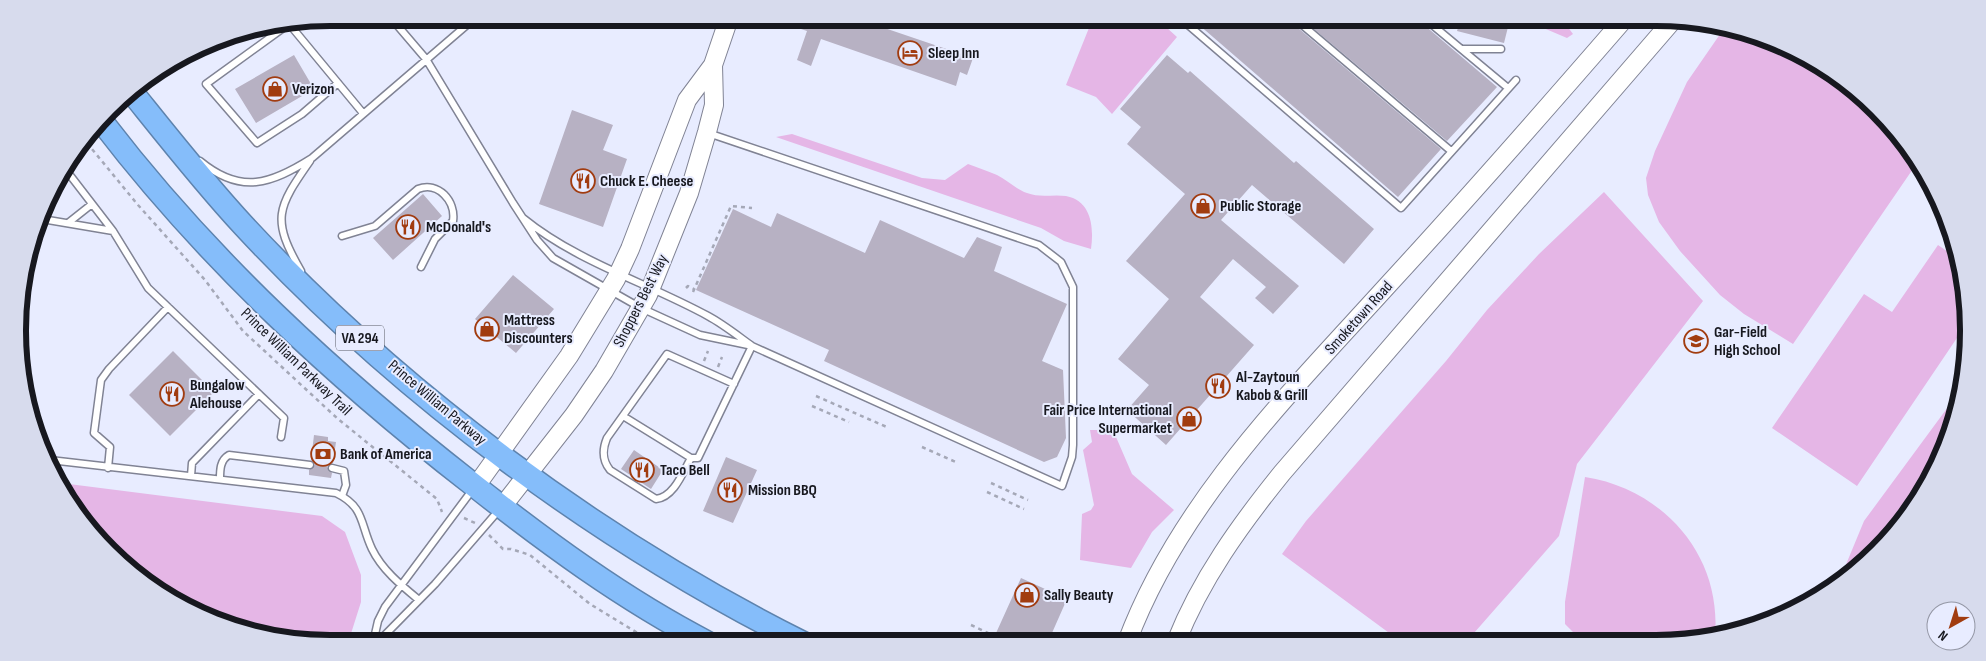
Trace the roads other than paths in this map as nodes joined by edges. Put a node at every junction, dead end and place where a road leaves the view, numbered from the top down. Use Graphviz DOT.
graph roads {
  1 [pos="397,26"];
  2 [pos="465,26"];
  3 [pos="726,26"];
  4 [pos="1189,26"];
  5 [pos="1303,26"];
  6 [pos="1434,26"];
  7 [pos="1618,26"];
  8 [pos="1667,27"];
  9 [pos="292,29"];
  10 [pos="279,31"];
  11 [pos="1462,49"];
  12 [pos="1501,49"];
  13 [pos="426,59"];
  14 [pos="713,66"];
  15 [pos="1516,80"];
  16 [pos="338,83"];
  17 [pos="1508,88"];
  18 [pos="136,97"];
  19 [pos="362,112"];
  20 [pos="156,122"];
  21 [pos="105,126"];
  22 [pos="707,132"];
  23 [pos="1451,151"];
  24 [pos="312,158"];
  25 [pos="69,174"];
  26 [pos="92,204"];
  27 [pos="523,218"];
  28 [pos="47,220"];
  29 [pos="68,223"];
  30 [pos="113,231"];
  31 [pos="342,236"];
  32 [pos="421,268"];
  33 [pos="619,273"];
  34 [pos="651,288"];
  35 [pos="609,291"];
  36 [pos="316,298"];
  37 [pos="168,307"];
  38 [pos="641,308"];
  39 [pos="752,346"];
  40 [pos="734,384"];
  41 [pos="259,394"];
  42 [pos="623,416"];
  43 [pos="281,437"];
  44 [pos="499,455"];
  45 [pos="691,458"];
  46 [pos="56,461"];
  47 [pos="310,465"];
  48 [pos="108,468"];
  49 [pos="332,468"];
  50 [pos="527,475"];
  51 [pos="191,476"];
  52 [pos="220,479"];
  53 [pos="476,486"];
  54 [pos="342,496"];
  55 [pos="502,507"];
  56 [pos="401,586"];
  57 [pos="419,600"];
  58 [pos="375,635"];
  59 [pos="385,635"];
  60 [pos="694,635"];
  61 [pos="787,635"];
  62 [pos="1130,635"];
  63 [pos="1179,635"];
  1 -- 13 [label="lane"];
  2 -- 13 [label="lane"];
  3 -- 14 [label="main road, Shoppers Best Way"];
  4 -- 23 [label="lane"];
  5 -- 23 [label="lane"];
  6 -- 11 [label="lane"];
  7 -- 62 [label="main road, Smoketown Road"];
  8 -- 63 [label="main road"];
  9 -- 16 [label="lane"];
  10 -- 16 [label="lane"];
  11 -- 12 [label="lane"];
  11 -- 17 [label="lane"];
  13 -- 19 [label="lane"];
  13 -- 27 [label="lane"];
  14 -- 22 [label="main road, Shoppers Best Way"];
  14 -- 33 [label="main road, Shoppers Best Way"];
  15 -- 17 [label="lane"];
  16 -- 19 [label="lane"];
  17 -- 23 [label="lane"];
  18 -- 20 [label="highway, Prince William Parkway / VA 294"];
  19 -- 24 [label="lane"];
  20 -- 24 [label="lane"];
  20 -- 36 [label="highway, Prince William Parkway / VA 294"];
  21 -- 53 [label="highway, VA 294"];
  22 -- 34 [label="main road, Shoppers Best Way"];
  22 -- 39 [label="lane"];
  24 -- 36 [label="lane"];
  25 -- 26 [label="lane"];
  26 -- 29 [label="lane"];
  26 -- 30 [label="lane"];
  27 -- 33 [label="lane"];
  27 -- 35 [label="lane"];
  28 -- 29 [label="lane"];
  29 -- 30 [label="lane"];
  30 -- 37 [label="lane"];
  31 -- 32 [label="lane"];
  33 -- 34 [label="lane"];
  33 -- 35 [label="main road, Shoppers Best Way"];
  34 -- 38 [label="main road, Shoppers Best Way"];
  34 -- 39 [label="lane"];
  35 -- 38 [label="lane"];
  35 -- 44 [label="main road, Shoppers Best Way"];
  36 -- 44 [label="highway, Prince William Parkway / VA 294"];
  37 -- 41 [label="lane"];
  37 -- 48 [label="lane"];
  38 -- 39 [label="lane"];
  38 -- 50 [label="main road, Shoppers Best Way"];
  39 -- 40 [label="lane"];
  40 -- 42 [label="lane"];
  40 -- 45 [label="lane"];
  41 -- 43 [label="lane"];
  41 -- 51 [label="lane"];
  42 -- 45 [label="lane"];
  42 -- 45 [label="lane"];
  44 -- 50 [label="highway, Prince William Parkway / VA 294"];
  44 -- 53 [label="main road, Shoppers Best Way"];
  46 -- 48 [label="lane"];
  47 -- 52 [label="lane"];
  48 -- 51 [label="lane"];
  49 -- 54 [label="lane"];
  50 -- 55 [label="main road, Shoppers Best Way"];
  50 -- 61 [label="highway, Prince William Parkway / VA 294"];
  51 -- 52 [label="lane"];
  52 -- 54 [label="lane"];
  53 -- 55 [label="highway, VA 294"];
  53 -- 56 [label="lane"];
  54 -- 56 [label="lane"];
  55 -- 57 [label="lane"];
  55 -- 60 [label="highway, VA 294"];
  56 -- 57 [label="lane"];
  56 -- 58 [label="lane"];
  57 -- 59 [label="lane"];
}
